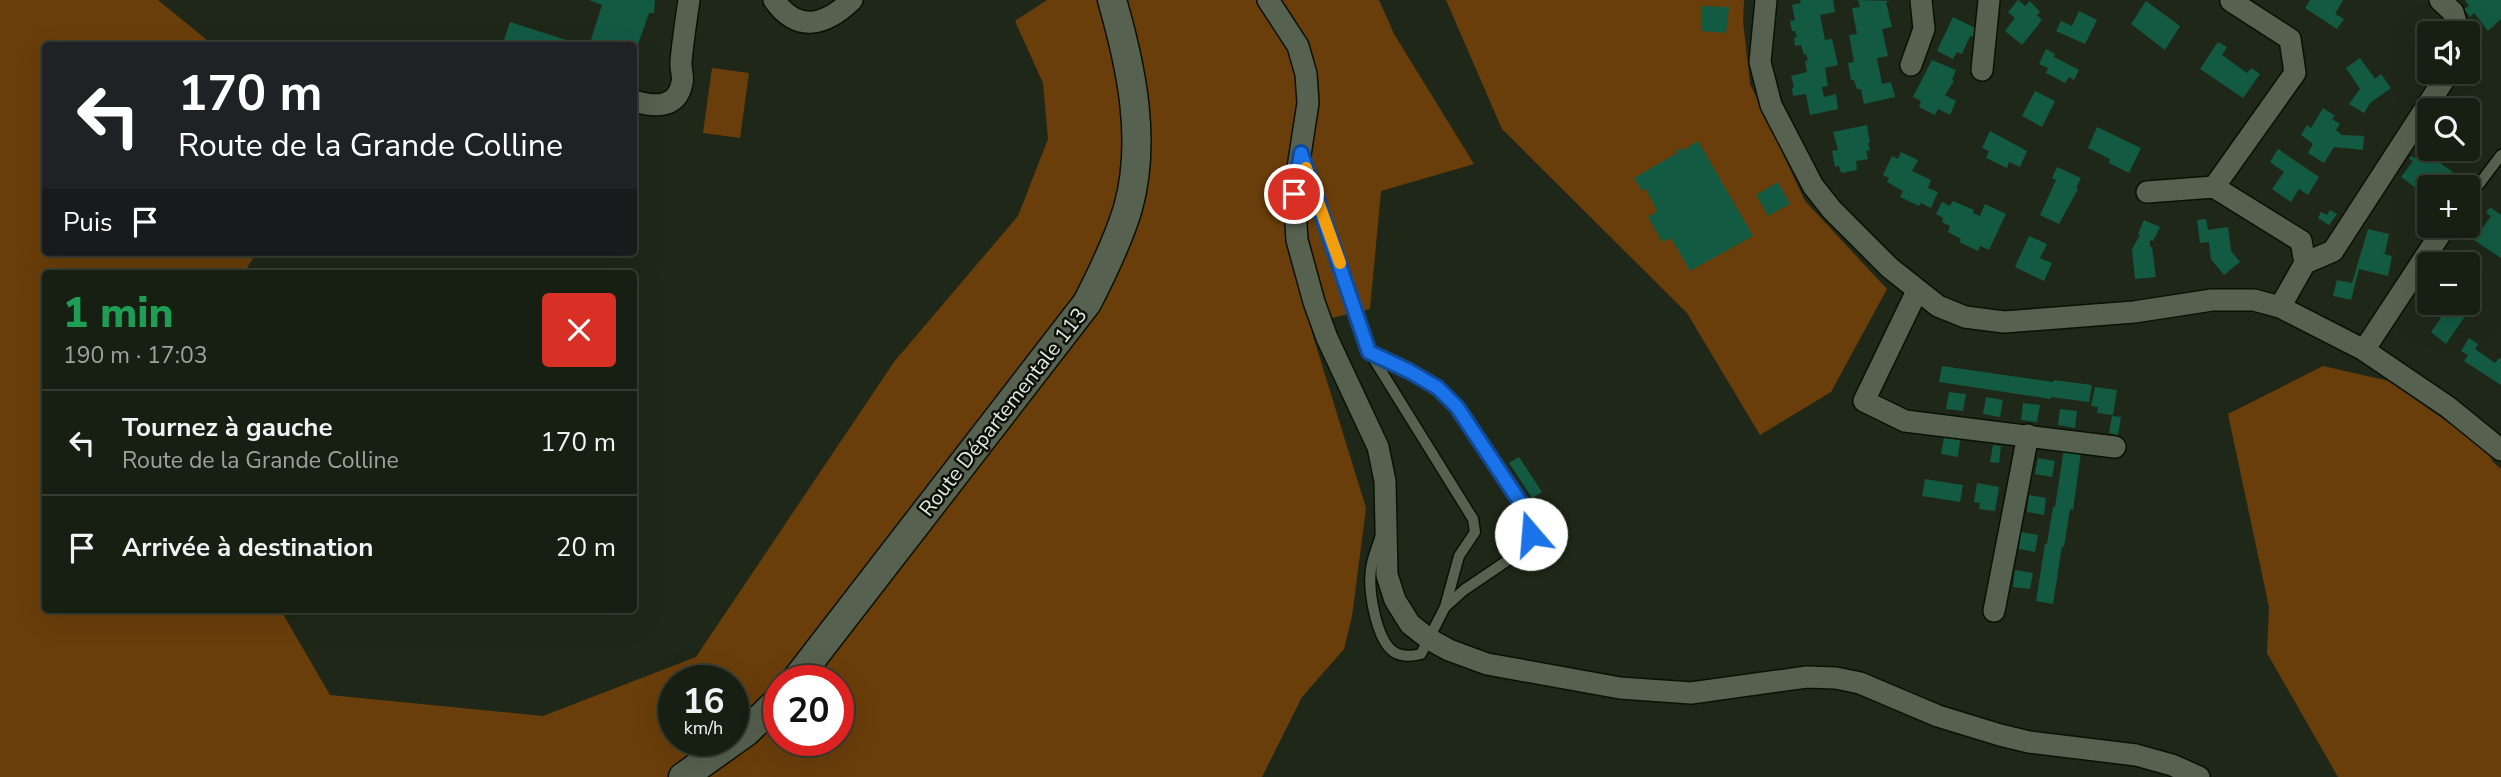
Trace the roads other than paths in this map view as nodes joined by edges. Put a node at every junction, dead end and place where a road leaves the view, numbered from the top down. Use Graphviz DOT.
graph roads {
  1 [pos="689,0"];
  2 [pos="774,0"];
  3 [pos="852,0"];
  4 [pos="1090,0"];
  5 [pos="1112,0"];
  6 [pos="1268,0"];
  7 [pos="1766,0"];
  8 [pos="1921,0"];
  9 [pos="1989,0"];
  10 [pos="2440,0"];
  11 [pos="2231,1"];
  12 [pos="2456,21"];
  13 [pos="1911,65"];
  14 [pos="1982,70"];
  15 [pos="2441,84"];
  16 [pos="637,102"];
  17 [pos="1135,109"];
  18 [pos="1301,153"];
  19 [pos="2501,155"];
  20 [pos="2480,183"];
  21 [pos="2214,187"];
  22 [pos="2147,192"];
  23 [pos="2438,238"];
  24 [pos="2305,263"];
  25 [pos="1917,291"];
  26 [pos="2280,307"];
  27 [pos="2364,350"];
  28 [pos="1369,352"];
  29 [pos="2028,435"];
  30 [pos="2115,447"];
  31 [pos="2501,450"];
  32 [pos="1387,511"];
  33 [pos="1445,607"];
  34 [pos="1994,611"];
  35 [pos="1429,639"];
  36 [pos="806,665"];
  37 [pos="763,716"];
  38 [pos="683,777"];
  39 [pos="2199,777"];
  1 -- 16 [label="street"];
  2 -- 3 [label="street"];
  4 -- 17 [label="main road, Route Départementale 113"];
  5 -- 17 [label="main road, Route Départementale 113"];
  6 -- 18 [label="street"];
  7 -- 25 [label="street"];
  8 -- 13 [label="street"];
  9 -- 14 [label="street"];
  10 -- 12 [label="street"];
  11 -- 21 [label="street"];
  15 -- 24 [label="street"];
  17 -- 36 [label="main road, Route Départementale 113"];
  18 -- 28 [label="lane"];
  18 -- 32 [label="street"];
  19 -- 20 [label="lane"];
  21 -- 22 [label="street"];
  21 -- 24 [label="street"];
  23 -- 27 [label="street"];
  24 -- 26 [label="street"];
  25 -- 26 [label="street"];
  25 -- 29 [label="street"];
  26 -- 27 [label="street"];
  27 -- 31 [label="street"];
  28 -- 33 [label="lane"];
  28 -- 33 [label="lane"];
  29 -- 30 [label="street"];
  29 -- 34 [label="street"];
  32 -- 35 [label="street"];
  32 -- 35 [label="lane"];
  33 -- 35 [label="lane"];
  35 -- 39 [label="street"];
  37 -- 38 [label="main road"];
}
